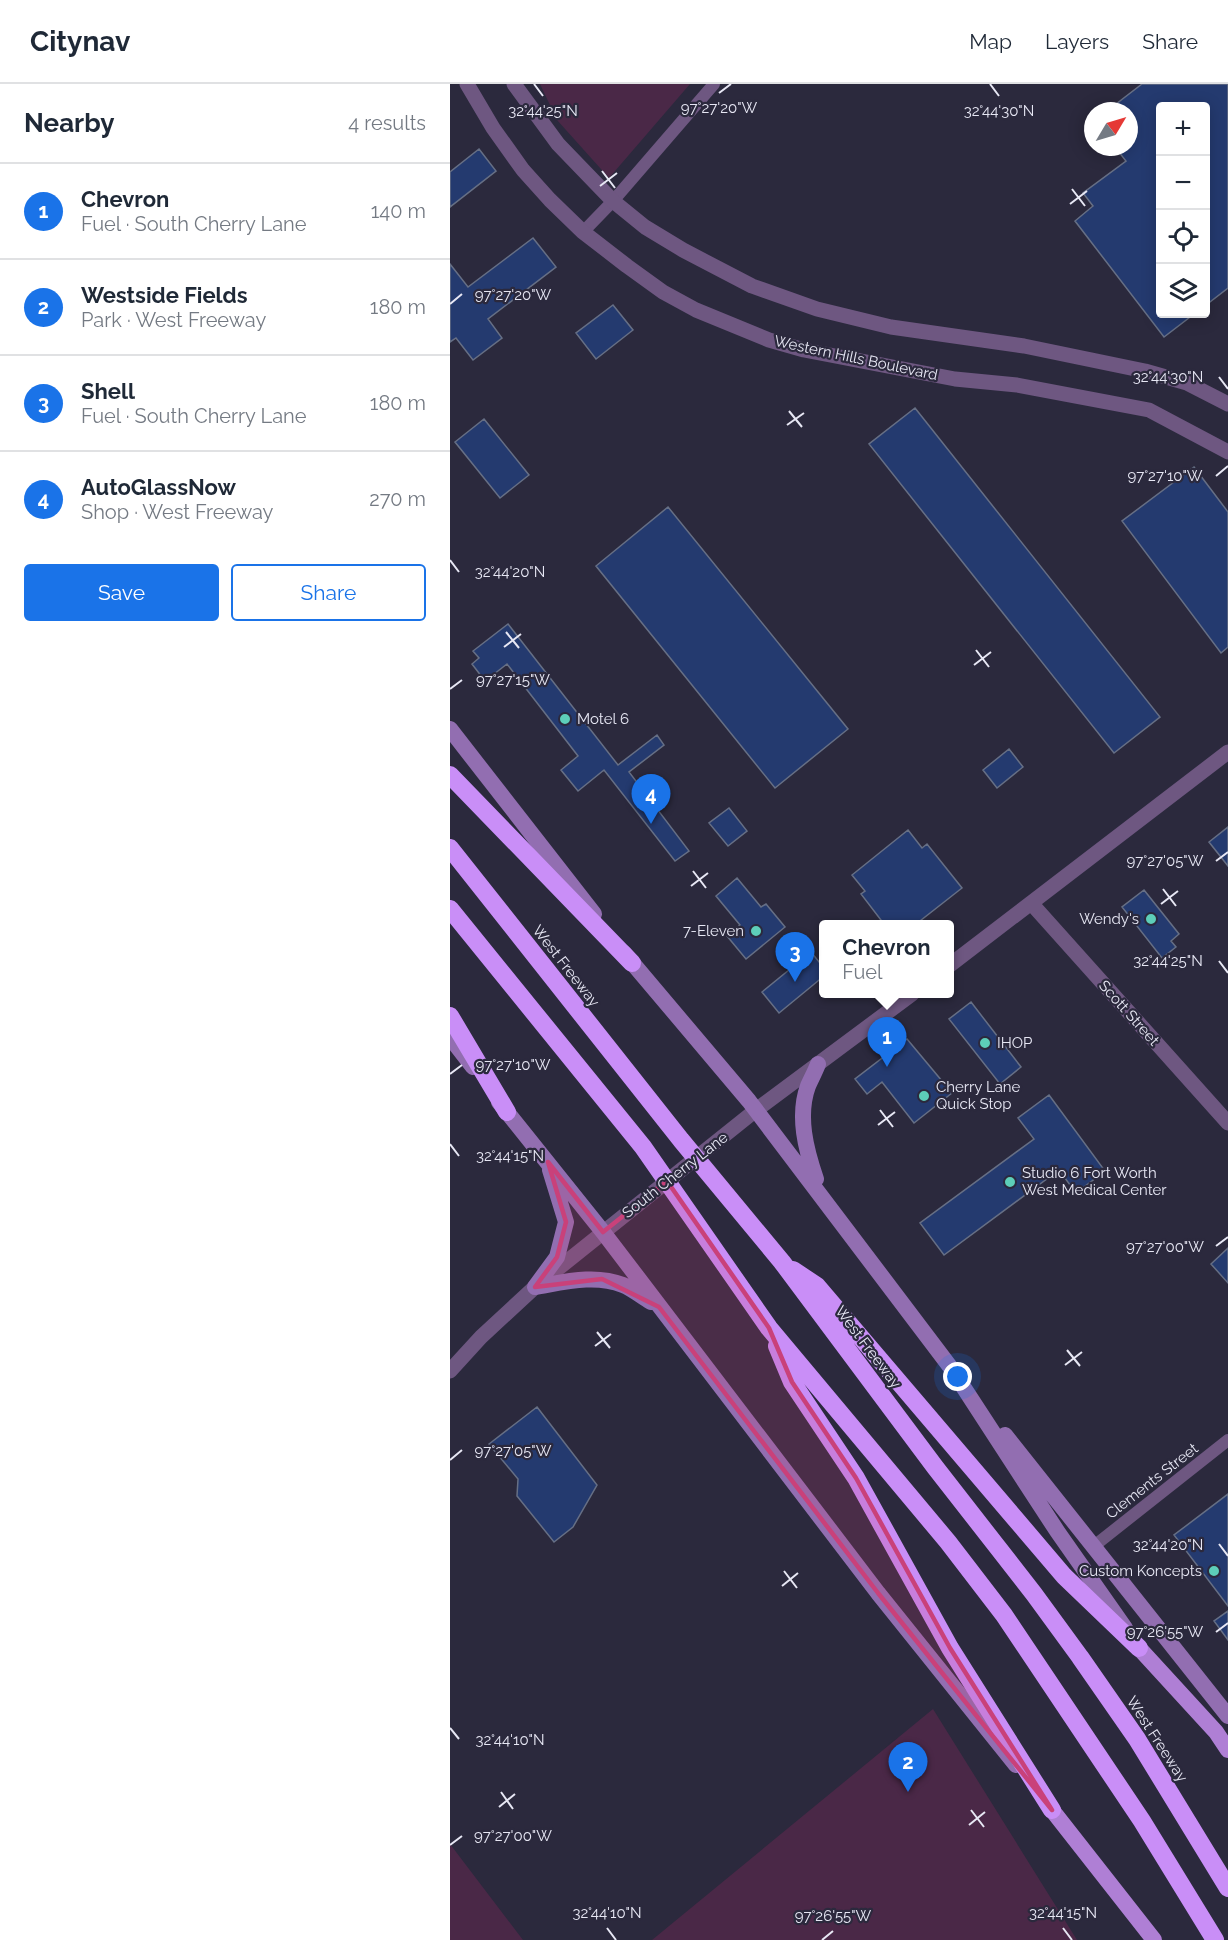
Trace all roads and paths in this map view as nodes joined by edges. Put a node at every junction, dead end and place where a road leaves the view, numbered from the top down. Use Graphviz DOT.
graph roads {
  1 [pos="467,84"];
  2 [pos="514,84"];
  3 [pos="714,84"];
  4 [pos="613,201"];
  5 [pos="583,232"];
  6 [pos="1228,404"];
  7 [pos="1228,452"];
  8 [pos="450,729"];
  9 [pos="1228,752"];
  10 [pos="450,774"];
  11 [pos="450,848"];
  12 [pos="1031,903"];
  13 [pos="450,909"];
  14 [pos="954,962"];
  15 [pos="632,963"];
  16 [pos="905,998"];
  17 [pos="450,1016"];
  18 [pos="450,1037"];
  19 [pos="818,1064"];
  20 [pos="756,1110"];
  21 [pos="507,1112"];
  22 [pos="1228,1123"];
  23 [pos="548,1162"];
  24 [pos="821,1194"];
  25 [pos="603,1232"];
  26 [pos="782,1262"];
  27 [pos="535,1287"];
  28 [pos="659,1306"];
  29 [pos="769,1328"];
  30 [pos="951,1368"];
  31 [pos="450,1371"];
  32 [pos="1228,1440"];
  33 [pos="1094,1546"];
  34 [pos="1139,1648"];
  35 [pos="1228,1716"];
  36 [pos="1228,1750"];
  37 [pos="1052,1810"];
  38 [pos="1228,1888"];
  39 [pos="1151,1937"];
  40 [pos="1215,1940"];
  1 -- 5 [label="street, Western Hills Boulevard"];
  2 -- 4 [label="street"];
  3 -- 4 [label="street"];
  4 -- 5 [label="street"];
  4 -- 6 [label="street"];
  5 -- 7 [label="street, Western Hills Boulevard"];
  8 -- 15 [label="main road"];
  9 -- 12 [label="street"];
  10 -- 15 [label="highway"];
  11 -- 26 [label="highway, West Freeway"];
  12 -- 14 [label="street"];
  12 -- 22 [label="street, Scott Street"];
  13 -- 29 [label="highway"];
  15 -- 20 [label="main road"];
  16 -- 19 [label="street, South Cherry Lane"];
  17 -- 21 [label="highway"];
  18 -- 21 [label="main road"];
  19 -- 20 [label="street, South Cherry Lane"];
  19 -- 24 [label="main road"];
  20 -- 24 [label="main road"];
  20 -- 25 [label="street, South Cherry Lane"];
  21 -- 23 [label="main road"];
  23 -- 25 [label="main road"];
  23 -- 27 [label="main road"];
  24 -- 30 [label="main road"];
  25 -- 27 [label="street, South Cherry Lane"];
  25 -- 28 [label="main road"];
  26 -- 34 [label="highway"];
  26 -- 38 [label="highway, West Freeway"];
  27 -- 28 [label="main road"];
  27 -- 31 [label="street, South Cherry Lane"];
  28 -- 37 [label="main road"];
  29 -- 37 [label="highway"];
  29 -- 40 [label="highway"];
  30 -- 33 [label="main road"];
  30 -- 34 [label="main road"];
  32 -- 33 [label="street, Clements Street"];
  33 -- 35 [label="main road"];
  34 -- 36 [label="main road"];
  37 -- 39 [label="main road"];
}
